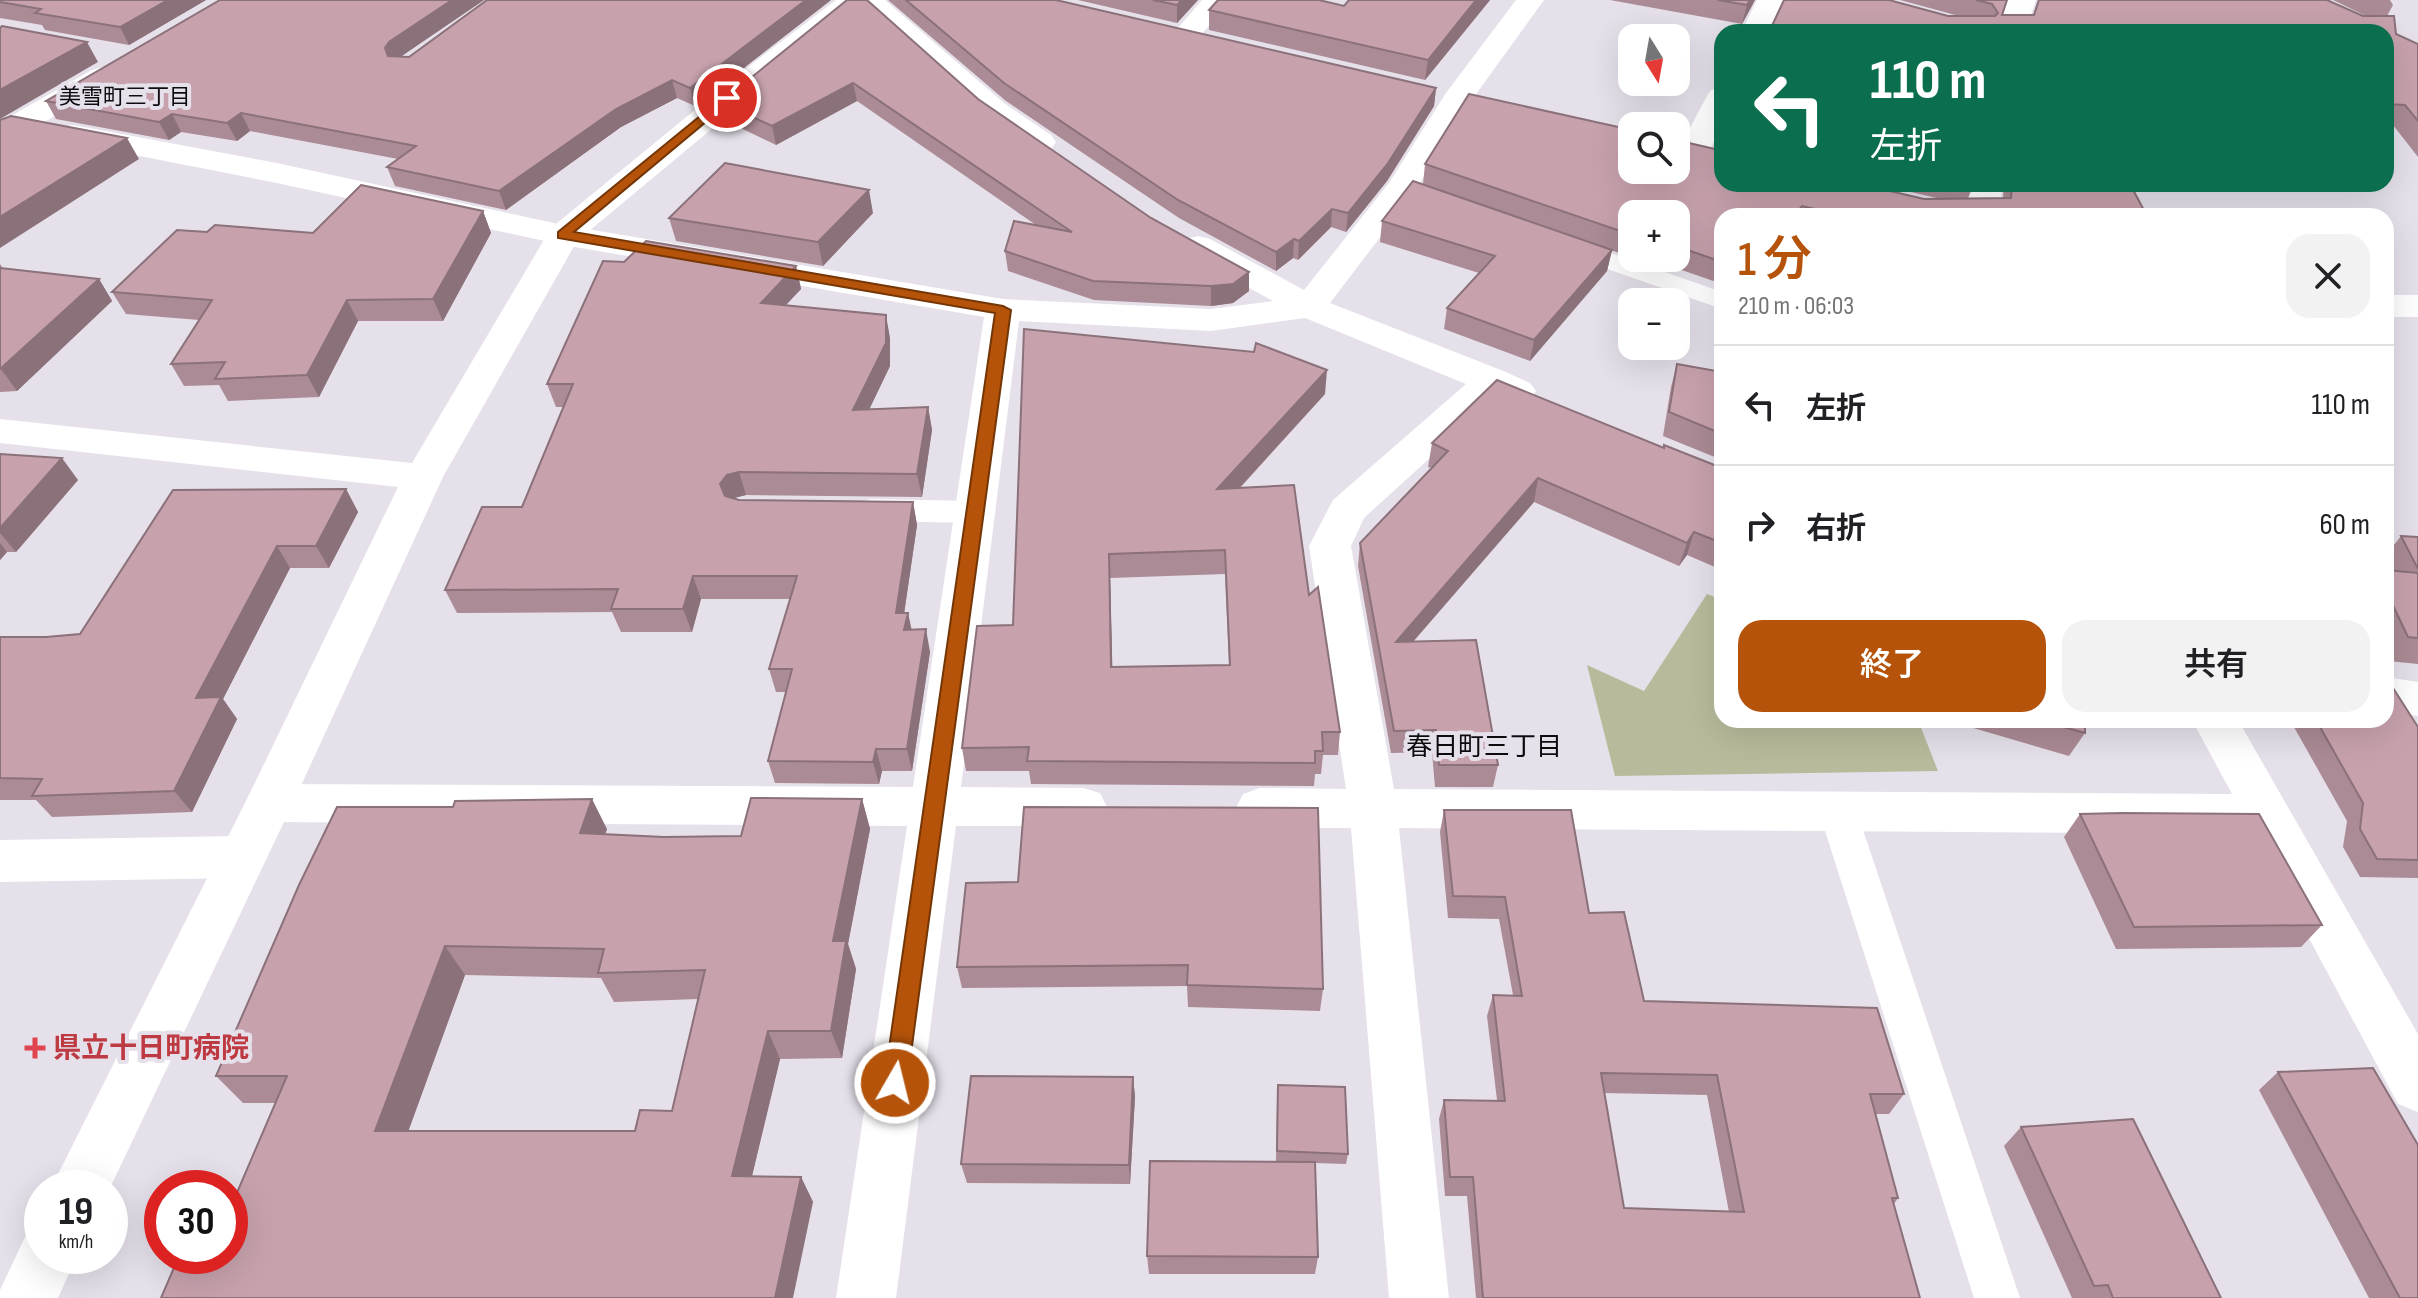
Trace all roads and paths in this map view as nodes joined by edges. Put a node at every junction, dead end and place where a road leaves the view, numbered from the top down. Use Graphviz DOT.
graph roads {
  1 [pos="853,0"];
  2 [pos="869,0"];
  3 [pos="1217,0"];
  4 [pos="1530,0"];
  5 [pos="1771,0"];
  6 [pos="2022,0"];
  7 [pos="1759,24"];
  8 [pos="2014,24"];
  9 [pos="1215,43"];
  10 [pos="90,49"];
  11 [pos="1714,115"];
  12 [pos="10,130"];
  13 [pos="1697,155"];
  14 [pos="1067,160"];
  15 [pos="1165,228"];
  16 [pos="563,235"];
  17 [pos="1548,239"];
  18 [pos="1714,298"];
  19 [pos="2394,306"];
  20 [pos="2418,306"];
  21 [pos="1309,307"];
  22 [pos="1003,310"];
  23 [pos="1493,380"];
  24 [pos="1550,405"];
  25 [pos="5,437"];
  26 [pos="423,477"];
  27 [pos="837,510"];
  28 [pos="974,512"];
  29 [pos="2394,695"];
  30 [pos="2418,699"];
  31 [pos="2219,728"];
  32 [pos="269,803"];
  33 [pos="933,807"];
  34 [pos="1121,808"];
  35 [pos="1216,808"];
  36 [pos="1373,809"];
  37 [pos="1838,812"];
  38 [pos="2267,814"];
  39 [pos="240,857"];
  40 [pos="0,861"];
  41 [pos="2418,1086"];
  42 [pos="89,1170"];
  43 [pos="38,1274"];
  44 [pos="27,1298"];
  45 [pos="866,1298"];
  46 [pos="1419,1298"];
  47 [pos="1997,1298"];
  1 -- 16 [label="street"];
  2 -- 14 [label="street"];
  3 -- 9 [label="street"];
  4 -- 21 [label="street"];
  5 -- 7 [label="street"];
  6 -- 8 [label="street"];
  10 -- 12 [label="street"];
  11 -- 13 [label="street"];
  12 -- 16 [label="street"];
  15 -- 21 [label="street"];
  16 -- 22 [label="street"];
  16 -- 26 [label="street"];
  17 -- 18 [label="lane"];
  19 -- 20 [label="street"];
  21 -- 22 [label="street"];
  21 -- 23 [label="street"];
  22 -- 28 [label="street"];
  23 -- 24 [label="street"];
  23 -- 36 [label="street"];
  25 -- 26 [label="street"];
  26 -- 32 [label="street"];
  27 -- 28 [label="lane"];
  28 -- 33 [label="street"];
  29 -- 30 [label="street"];
  31 -- 38 [label="street"];
  32 -- 33 [label="street"];
  32 -- 39 [label="street"];
  33 -- 34 [label="street"];
  33 -- 45 [label="street"];
  35 -- 36 [label="street"];
  36 -- 37 [label="street"];
  36 -- 46 [label="street"];
  37 -- 38 [label="street"];
  37 -- 47 [label="lane"];
  38 -- 41 [label="street"];
  39 -- 40 [label="street"];
  39 -- 42 [label="street"];
  43 -- 44 [label="street"];
}
